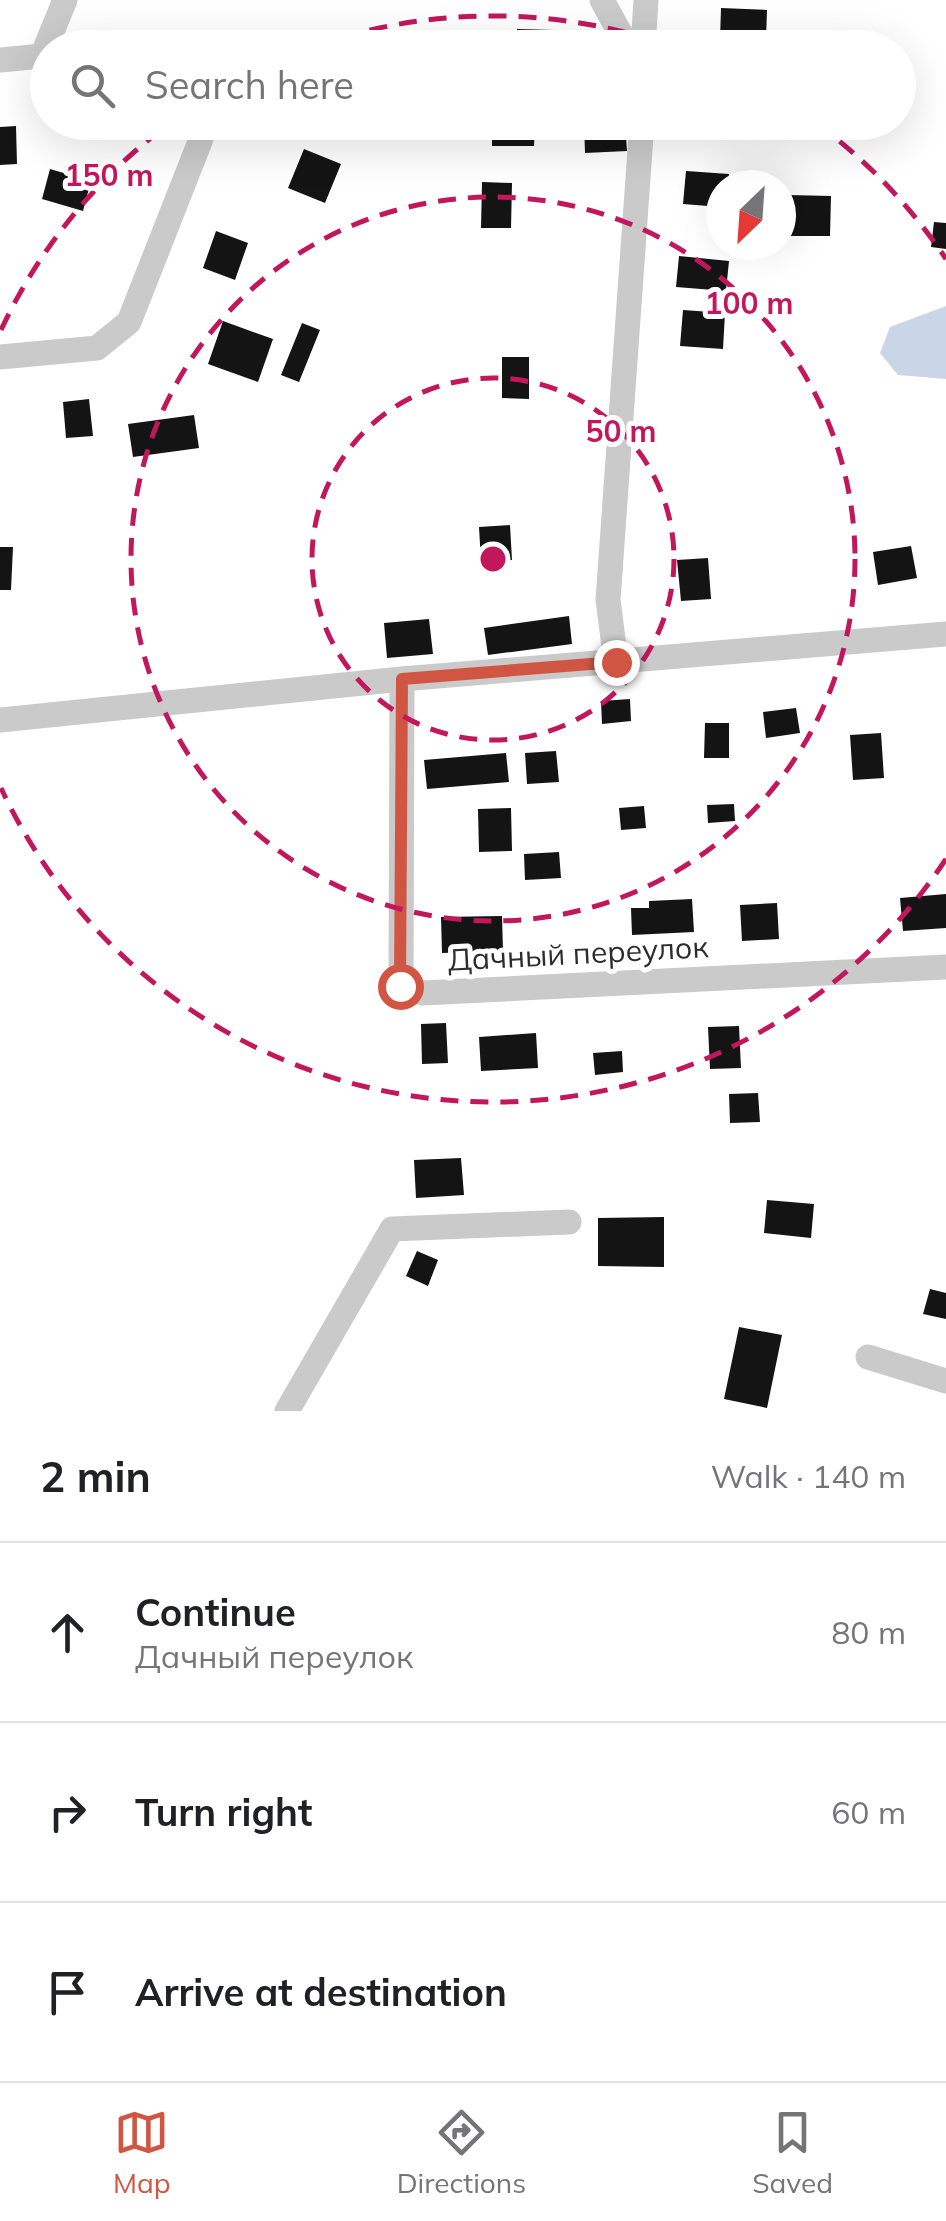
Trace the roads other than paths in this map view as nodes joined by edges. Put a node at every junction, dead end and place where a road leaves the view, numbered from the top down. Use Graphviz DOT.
graph roads {
  1 [pos="65,0"];
  2 [pos="602,0"];
  3 [pos="646,0"];
  4 [pos="53,30"];
  5 [pos="618,30"];
  6 [pos="644,30"];
  7 [pos="30,57"];
  8 [pos="0,60"];
  9 [pos="200,140"];
  10 [pos="641,140"];
  11 [pos="0,357"];
  12 [pos="946,634"];
  13 [pos="616,662"];
  14 [pos="402,679"];
  15 [pos="0,720"];
  16 [pos="946,968"];
  17 [pos="569,1222"];
  18 [pos="868,1357"];
  19 [pos="946,1381"];
  20 [pos="287,1411"];
  1 -- 4 [label="street"];
  2 -- 5 [label="street"];
  3 -- 6 [label="street"];
  7 -- 8 [label="street"];
  9 -- 11 [label="street"];
  10 -- 13 [label="street"];
  12 -- 13 [label="street"];
  13 -- 14 [label="street"];
  14 -- 15 [label="street"];
  14 -- 16 [label="street, Дачный переулок"];
  17 -- 20 [label="street"];
  18 -- 19 [label="street"];
}
